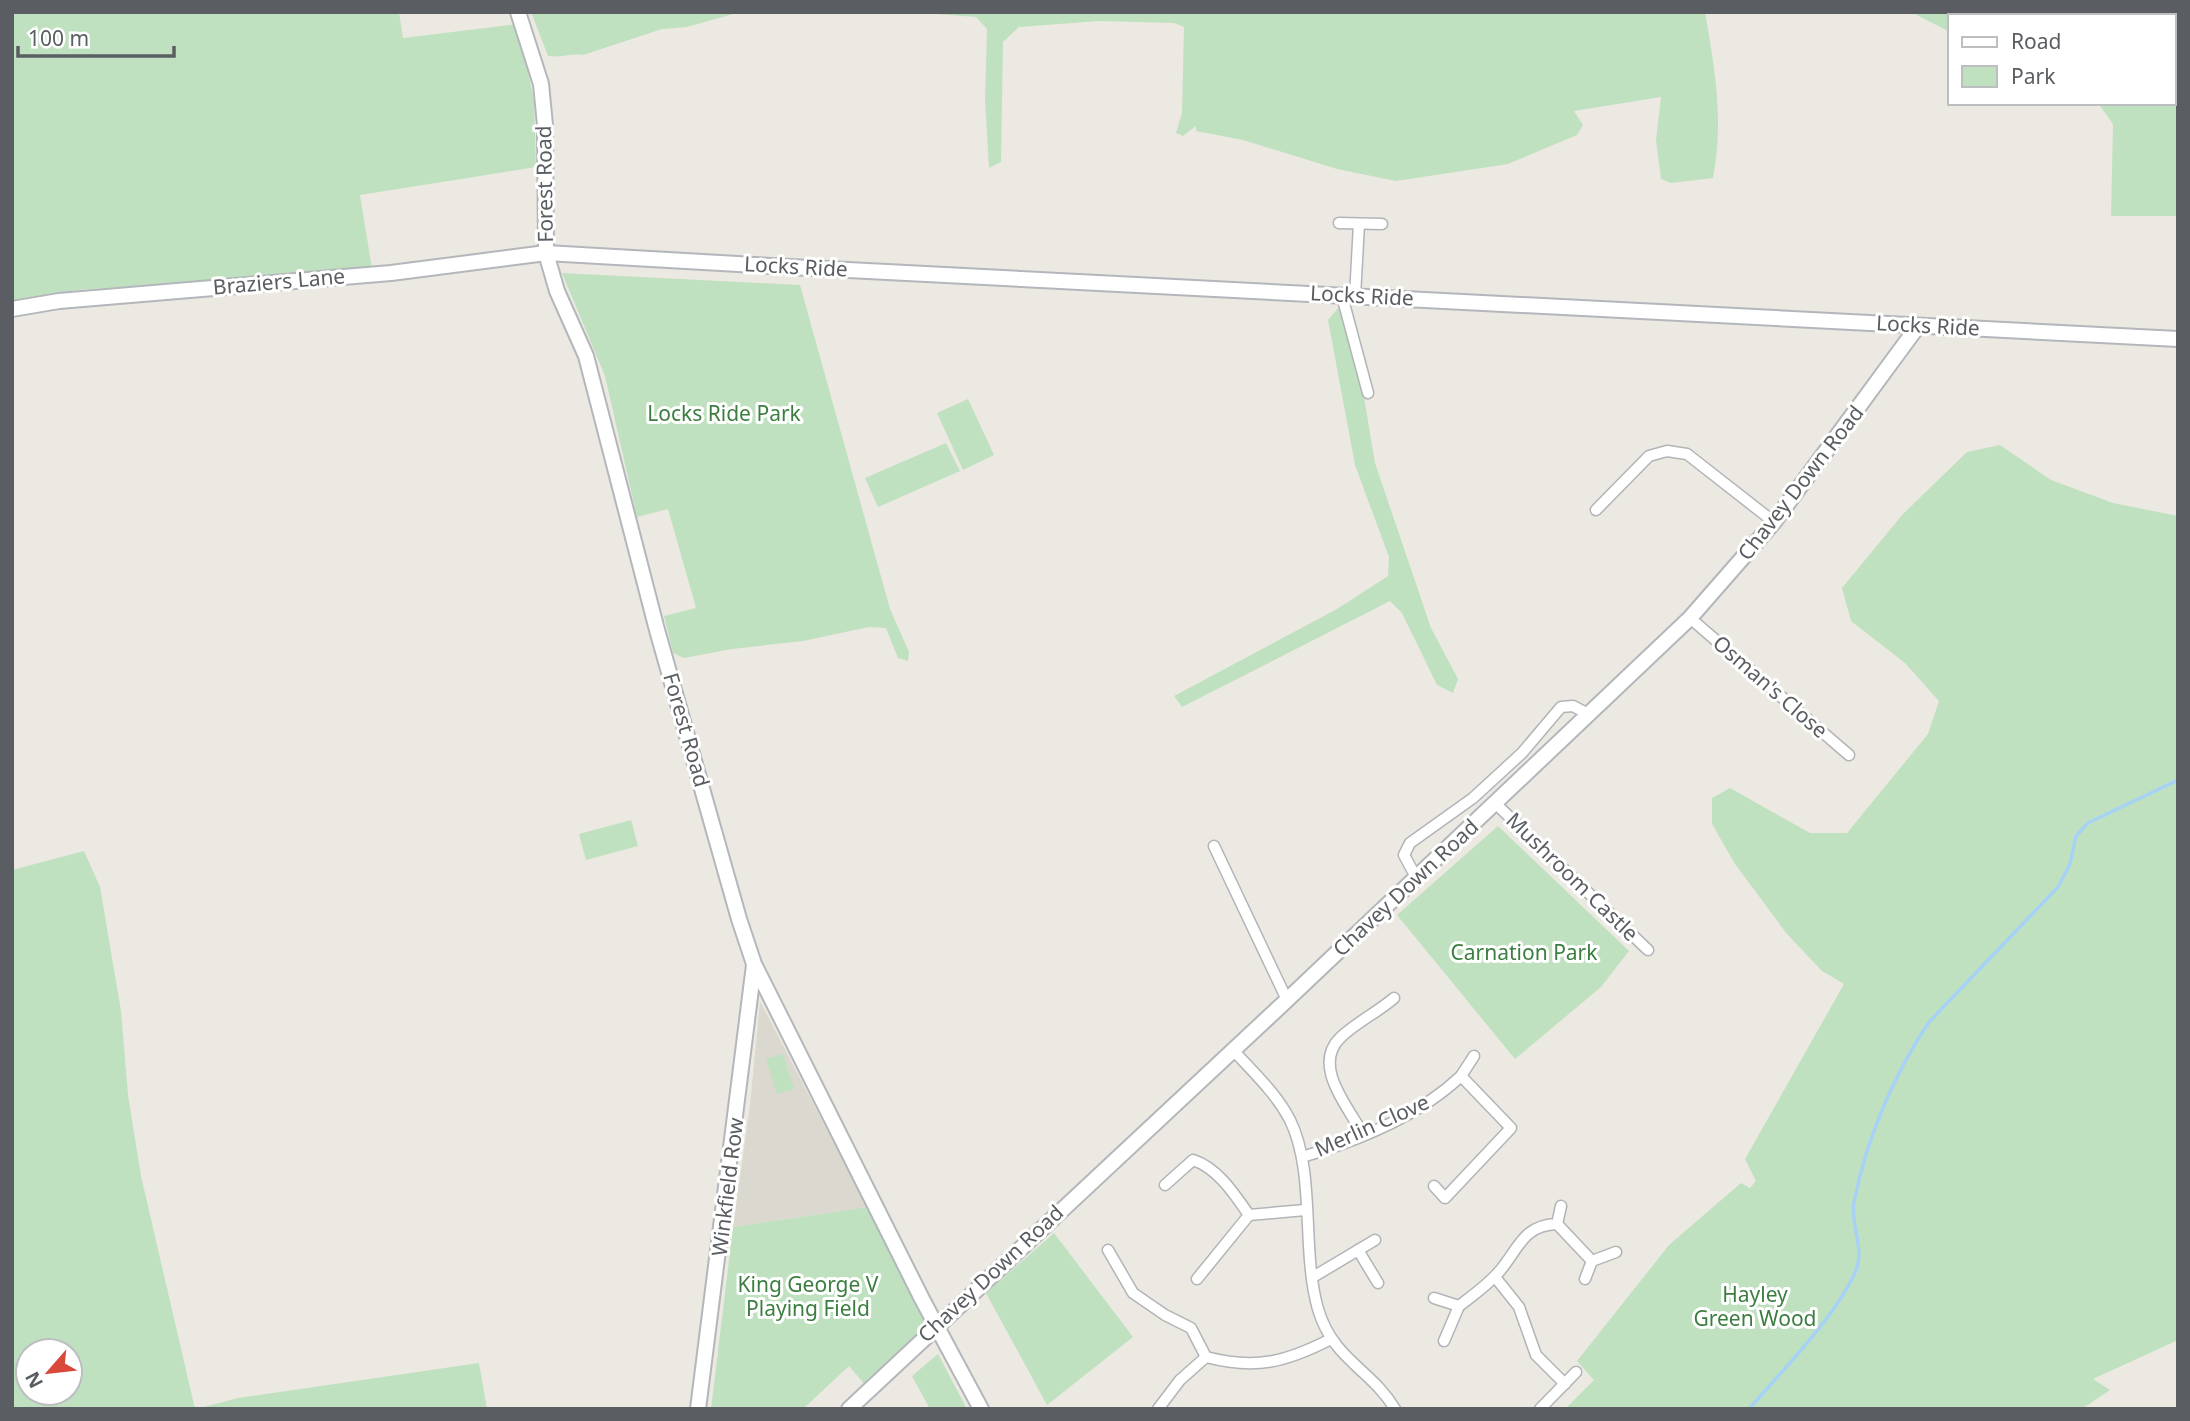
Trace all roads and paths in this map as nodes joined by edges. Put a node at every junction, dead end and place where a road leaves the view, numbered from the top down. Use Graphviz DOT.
graph roads {
  1 [pos="519,12"];
  2 [pos="1339,223"];
  3 [pos="1359,224"];
  4 [pos="1382,224"];
  5 [pos="546,253"];
  6 [pos="1349,296"];
  7 [pos="12,309"];
  8 [pos="1918,326"];
  9 [pos="2178,339"];
  10 [pos="1368,393"];
  11 [pos="1596,510"];
  12 [pos="1774,522"];
  13 [pos="1690,618"];
  14 [pos="1590,715"];
  15 [pos="1849,755"];
  16 [pos="1496,804"];
  17 [pos="1214,846"];
  18 [pos="1416,877"];
  19 [pos="1648,950"];
  20 [pos="754,964"];
  21 [pos="1394,998"];
  22 [pos="1287,1000"];
  23 [pos="1233,1050"];
  24 [pos="1474,1056"];
  25 [pos="1461,1076"];
  26 [pos="1363,1134"];
  27 [pos="1302,1157"];
  28 [pos="1165,1185"];
  29 [pos="1434,1186"];
  30 [pos="1561,1206"];
  31 [pos="1305,1210"];
  32 [pos="1249,1215"];
  33 [pos="1557,1224"];
  34 [pos="1375,1240"];
  35 [pos="1108,1250"];
  36 [pos="1358,1250"];
  37 [pos="1616,1252"];
  38 [pos="1592,1261"];
  39 [pos="1313,1277"];
  40 [pos="1495,1277"];
  41 [pos="1197,1279"];
  42 [pos="1586,1279"];
  43 [pos="1378,1283"];
  44 [pos="1434,1298"];
  45 [pos="1459,1306"];
  46 [pos="936,1326"];
  47 [pos="1331,1339"];
  48 [pos="1444,1340"];
  49 [pos="1206,1357"];
  50 [pos="1576,1372"];
  51 [pos="1565,1384"];
  52 [pos="698,1409"];
  53 [pos="849,1409"];
  54 [pos="981,1409"];
  55 [pos="1158,1409"];
  56 [pos="1395,1409"];
  57 [pos="1540,1409"];
  1 -- 5 [label="main road, Forest Road"];
  2 -- 3 [label="street"];
  3 -- 4 [label="street"];
  3 -- 6 [label="street"];
  5 -- 6 [label="main road, Locks Ride"];
  5 -- 7 [label="main road, Braziers Lane"];
  5 -- 20 [label="main road, Forest Road"];
  6 -- 8 [label="main road, Locks Ride"];
  6 -- 10 [label="street"];
  8 -- 9 [label="main road, Locks Ride"];
  8 -- 12 [label="main road, Chavey Down Road"];
  11 -- 12 [label="street"];
  12 -- 13 [label="main road, Chavey Down Road"];
  13 -- 14 [label="main road, Chavey Down Road"];
  13 -- 15 [label="street, Osman's Close"];
  14 -- 16 [label="main road, Chavey Down Road"];
  14 -- 18 [label="street"];
  16 -- 18 [label="main road, Chavey Down Road"];
  16 -- 19 [label="street, Mushroom Castle"];
  17 -- 22 [label="street"];
  18 -- 22 [label="main road, Chavey Down Road"];
  20 -- 46 [label="main road, Forest Road"];
  20 -- 52 [label="main road, Winkfield Row"];
  21 -- 26 [label="street"];
  22 -- 23 [label="main road, Chavey Down Road"];
  23 -- 27 [label="street"];
  23 -- 46 [label="main road, Chavey Down Road"];
  24 -- 25 [label="street, Merlin Clove"];
  25 -- 26 [label="street, Merlin Clove"];
  25 -- 29 [label="street"];
  26 -- 27 [label="street, Merlin Clove"];
  27 -- 31 [label="street"];
  28 -- 32 [label="street"];
  30 -- 33 [label="street"];
  31 -- 32 [label="street"];
  31 -- 39 [label="street"];
  32 -- 41 [label="street"];
  33 -- 38 [label="street"];
  33 -- 40 [label="street"];
  34 -- 36 [label="street"];
  35 -- 49 [label="street"];
  36 -- 39 [label="street"];
  36 -- 43 [label="street"];
  37 -- 38 [label="street"];
  38 -- 42 [label="street"];
  39 -- 47 [label="street"];
  40 -- 45 [label="street"];
  40 -- 51 [label="street"];
  44 -- 45 [label="street"];
  45 -- 48 [label="street"];
  46 -- 53 [label="main road, Chavey Down Road"];
  46 -- 54 [label="main road, Forest Road"];
  47 -- 49 [label="street"];
  47 -- 56 [label="street"];
  49 -- 55 [label="street"];
  50 -- 51 [label="street"];
  51 -- 57 [label="street"];
}
